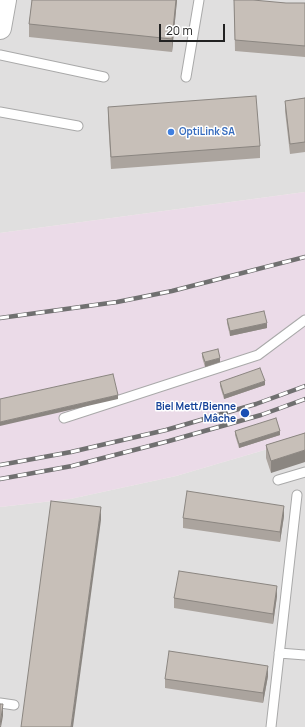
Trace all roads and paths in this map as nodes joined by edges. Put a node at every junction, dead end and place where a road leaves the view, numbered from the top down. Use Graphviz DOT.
graph roads {
  1 [pos="5,0"];
  2 [pos="199,0"];
  3 [pos="0,28"];
  4 [pos="0,55"];
  5 [pos="104,77"];
  6 [pos="186,77"];
  7 [pos="0,112"];
  8 [pos="78,126"];
  9 [pos="305,320"];
  10 [pos="64,418"];
  11 [pos="305,472"];
  12 [pos="278,480"];
  13 [pos="297,494"];
  14 [pos="279,653"];
  15 [pos="305,655"];
  16 [pos="0,703"];
  17 [pos="14,705"];
  18 [pos="271,727"];
  1 -- 3 [label="street"];
  2 -- 6 [label="lane"];
  4 -- 5 [label="lane"];
  7 -- 8 [label="lane"];
  9 -- 10 [label="lane"];
  11 -- 12 [label="lane"];
  13 -- 14 [label="lane"];
  14 -- 15 [label="lane"];
  14 -- 18 [label="lane"];
  16 -- 17 [label="lane"];
}
